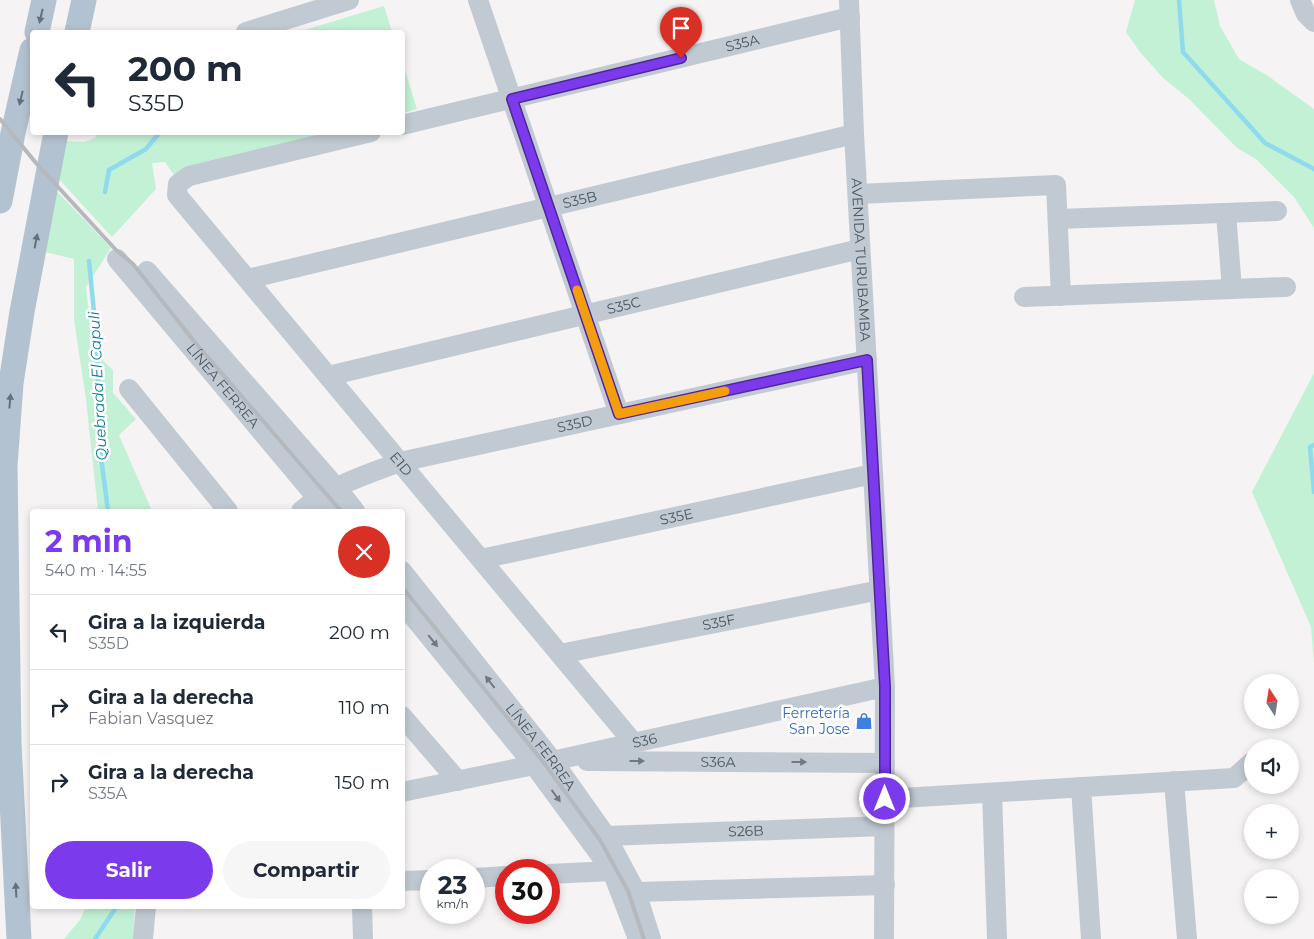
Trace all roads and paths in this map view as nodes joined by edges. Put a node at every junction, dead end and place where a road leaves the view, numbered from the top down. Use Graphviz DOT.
graph roads {
  1 [pos="44,0"];
  2 [pos="84,0"];
  3 [pos="349,0"];
  4 [pos="478,0"];
  5 [pos="1300,0"];
  6 [pos="306,6"];
  7 [pos="849,9"];
  8 [pos="1314,22"];
  9 [pos="37,30"];
  10 [pos="77,30"];
  11 [pos="251,30"];
  12 [pos="30,59"];
  13 [pos="512,99"];
  14 [pos="405,124"];
  15 [pos="854,134"];
  16 [pos="55,135"];
  17 [pos="359,135"];
  18 [pos="858,194"];
  19 [pos="0,202"];
  20 [pos="548,207"];
  21 [pos="1277,211"];
  22 [pos="1226,213"];
  23 [pos="1058,219"];
  24 [pos="860,249"];
  25 [pos="117,259"];
  26 [pos="147,271"];
  27 [pos="248,279"];
  28 [pos="1286,287"];
  29 [pos="1232,289"];
  30 [pos="1061,296"];
  31 [pos="1024,297"];
  32 [pos="585,314"];
  33 [pos="867,360"];
  34 [pos="328,376"];
  35 [pos="129,389"];
  36 [pos="619,414"];
  37 [pos="400,462"];
  38 [pos="2,468"];
  39 [pos="873,474"];
  40 [pos="336,487"];
  41 [pos="323,504"];
  42 [pos="226,509"];
  43 [pos="307,509"];
  44 [pos="353,509"];
  45 [pos="3,518"];
  46 [pos="481,559"];
  47 [pos="405,575"];
  48 [pos="880,590"];
  49 [pos="405,606"];
  50 [pos="560,654"];
  51 [pos="885,687"];
  52 [pos="405,719"];
  53 [pos="633,742"];
  54 [pos="885,762"];
  55 [pos="543,763"];
  56 [pos="1244,769"];
  57 [pos="458,781"];
  58 [pos="1174,782"];
  59 [pos="1081,787"];
  60 [pos="405,791"];
  61 [pos="992,793"];
  62 [pos="885,799"];
  63 [pos="884,826"];
  64 [pos="606,836"];
  65 [pos="612,871"];
  66 [pos="560,873"];
  67 [pos="420,880"];
  68 [pos="405,881"];
  69 [pos="884,885"];
  70 [pos="636,892"];
  71 [pos="146,909"];
  72 [pos="362,909"];
  73 [pos="18,939"];
  74 [pos="143,939"];
  75 [pos="363,939"];
  76 [pos="638,939"];
  77 [pos="651,939"];
  78 [pos="884,939"];
  79 [pos="998,939"];
  80 [pos="1091,939"];
  81 [pos="1187,939"];
  1 -- 9 [label="main road, one-way"];
  2 -- 10 [label="main road"];
  3 -- 6 [label="street"];
  4 -- 13 [label="street"];
  5 -- 8 [label="street"];
  6 -- 11 [label="street"];
  7 -- 13 [label="street, S35A"];
  7 -- 15 [label="street, AVENIDA TURUBAMBA"];
  12 -- 19 [label="main road, one-way"];
  13 -- 14 [label="street, S35A"];
  13 -- 20 [label="street"];
  15 -- 18 [label="street, AVENIDA TURUBAMBA"];
  15 -- 20 [label="street, S35B"];
  38 -- 16 [label="main road, one-way"];
  17 -- 27 [label="street, E1D"];
  18 -- 23 [label="street"];
  18 -- 24 [label="street, AVENIDA TURUBAMBA"];
  20 -- 27 [label="street, S35B"];
  20 -- 32 [label="street"];
  21 -- 22 [label="street"];
  22 -- 23 [label="street"];
  22 -- 29 [label="street"];
  23 -- 30 [label="street"];
  24 -- 32 [label="street, S35C"];
  24 -- 33 [label="street, AVENIDA TURUBAMBA"];
  25 -- 41 [label="street, LÍNEA FERREA"];
  26 -- 40 [label="street, LÍNEA FERREA"];
  27 -- 34 [label="street, E1D"];
  28 -- 29 [label="street"];
  29 -- 30 [label="street"];
  30 -- 31 [label="street"];
  32 -- 34 [label="street, S35C"];
  32 -- 36 [label="street"];
  33 -- 36 [label="street, S35D"];
  33 -- 39 [label="street, AVENIDA TURUBAMBA"];
  34 -- 37 [label="street, E1D"];
  35 -- 42 [label="street"];
  36 -- 37 [label="street, S35D"];
  37 -- 40 [label="street, S35D"];
  37 -- 46 [label="street, E1D"];
  38 -- 45 [label="main road"];
  39 -- 46 [label="street, S35E"];
  39 -- 48 [label="street, AVENIDA TURUBAMBA"];
  40 -- 41 [label="street, S35D"];
  40 -- 44 [label="street, LÍNEA FERREA"];
  41 -- 43 [label="street, S35D"];
  73 -- 45 [label="main road, one-way"];
  46 -- 50 [label="street, E1D"];
  55 -- 47 [label="street, LÍNEA FERREA, one-way"];
  48 -- 50 [label="street, S35F"];
  48 -- 51 [label="street, AVENIDA TURUBAMBA"];
  49 -- 55 [label="street, LÍNEA FERREA, one-way"];
  50 -- 53 [label="street, E1D"];
  51 -- 53 [label="street, S36"];
  51 -- 54 [label="street, AVENIDA TURUBAMBA"];
  52 -- 57 [label="street"];
  53 -- 55 [label="street, S36"];
  55 -- 54 [label="street, S36A, one-way"];
  54 -- 62 [label="street, AVENIDA TURUBAMBA"];
  55 -- 57 [label="street, S36"];
  55 -- 64 [label="street, LÍNEA FERREA"];
  55 -- 65 [label="street, LÍNEA FERREA, one-way"];
  56 -- 58 [label="street"];
  57 -- 60 [label="street, S36"];
  58 -- 59 [label="street"];
  58 -- 81 [label="street"];
  59 -- 61 [label="street"];
  59 -- 80 [label="street"];
  61 -- 62 [label="street"];
  61 -- 79 [label="street"];
  62 -- 63 [label="street, AVENIDA TURUBAMBA"];
  63 -- 64 [label="street, S26B"];
  63 -- 69 [label="street, AVENIDA TURUBAMBA"];
  64 -- 70 [label="street, LÍNEA FERREA"];
  65 -- 66 [label="street"];
  65 -- 76 [label="street, LÍNEA FERREA"];
  67 -- 68 [label="street"];
  69 -- 70 [label="street"];
  69 -- 78 [label="street, AVENIDA TURUBAMBA"];
  70 -- 77 [label="street, LÍNEA FERREA"];
  71 -- 74 [label="street"];
  72 -- 75 [label="street"];
}
